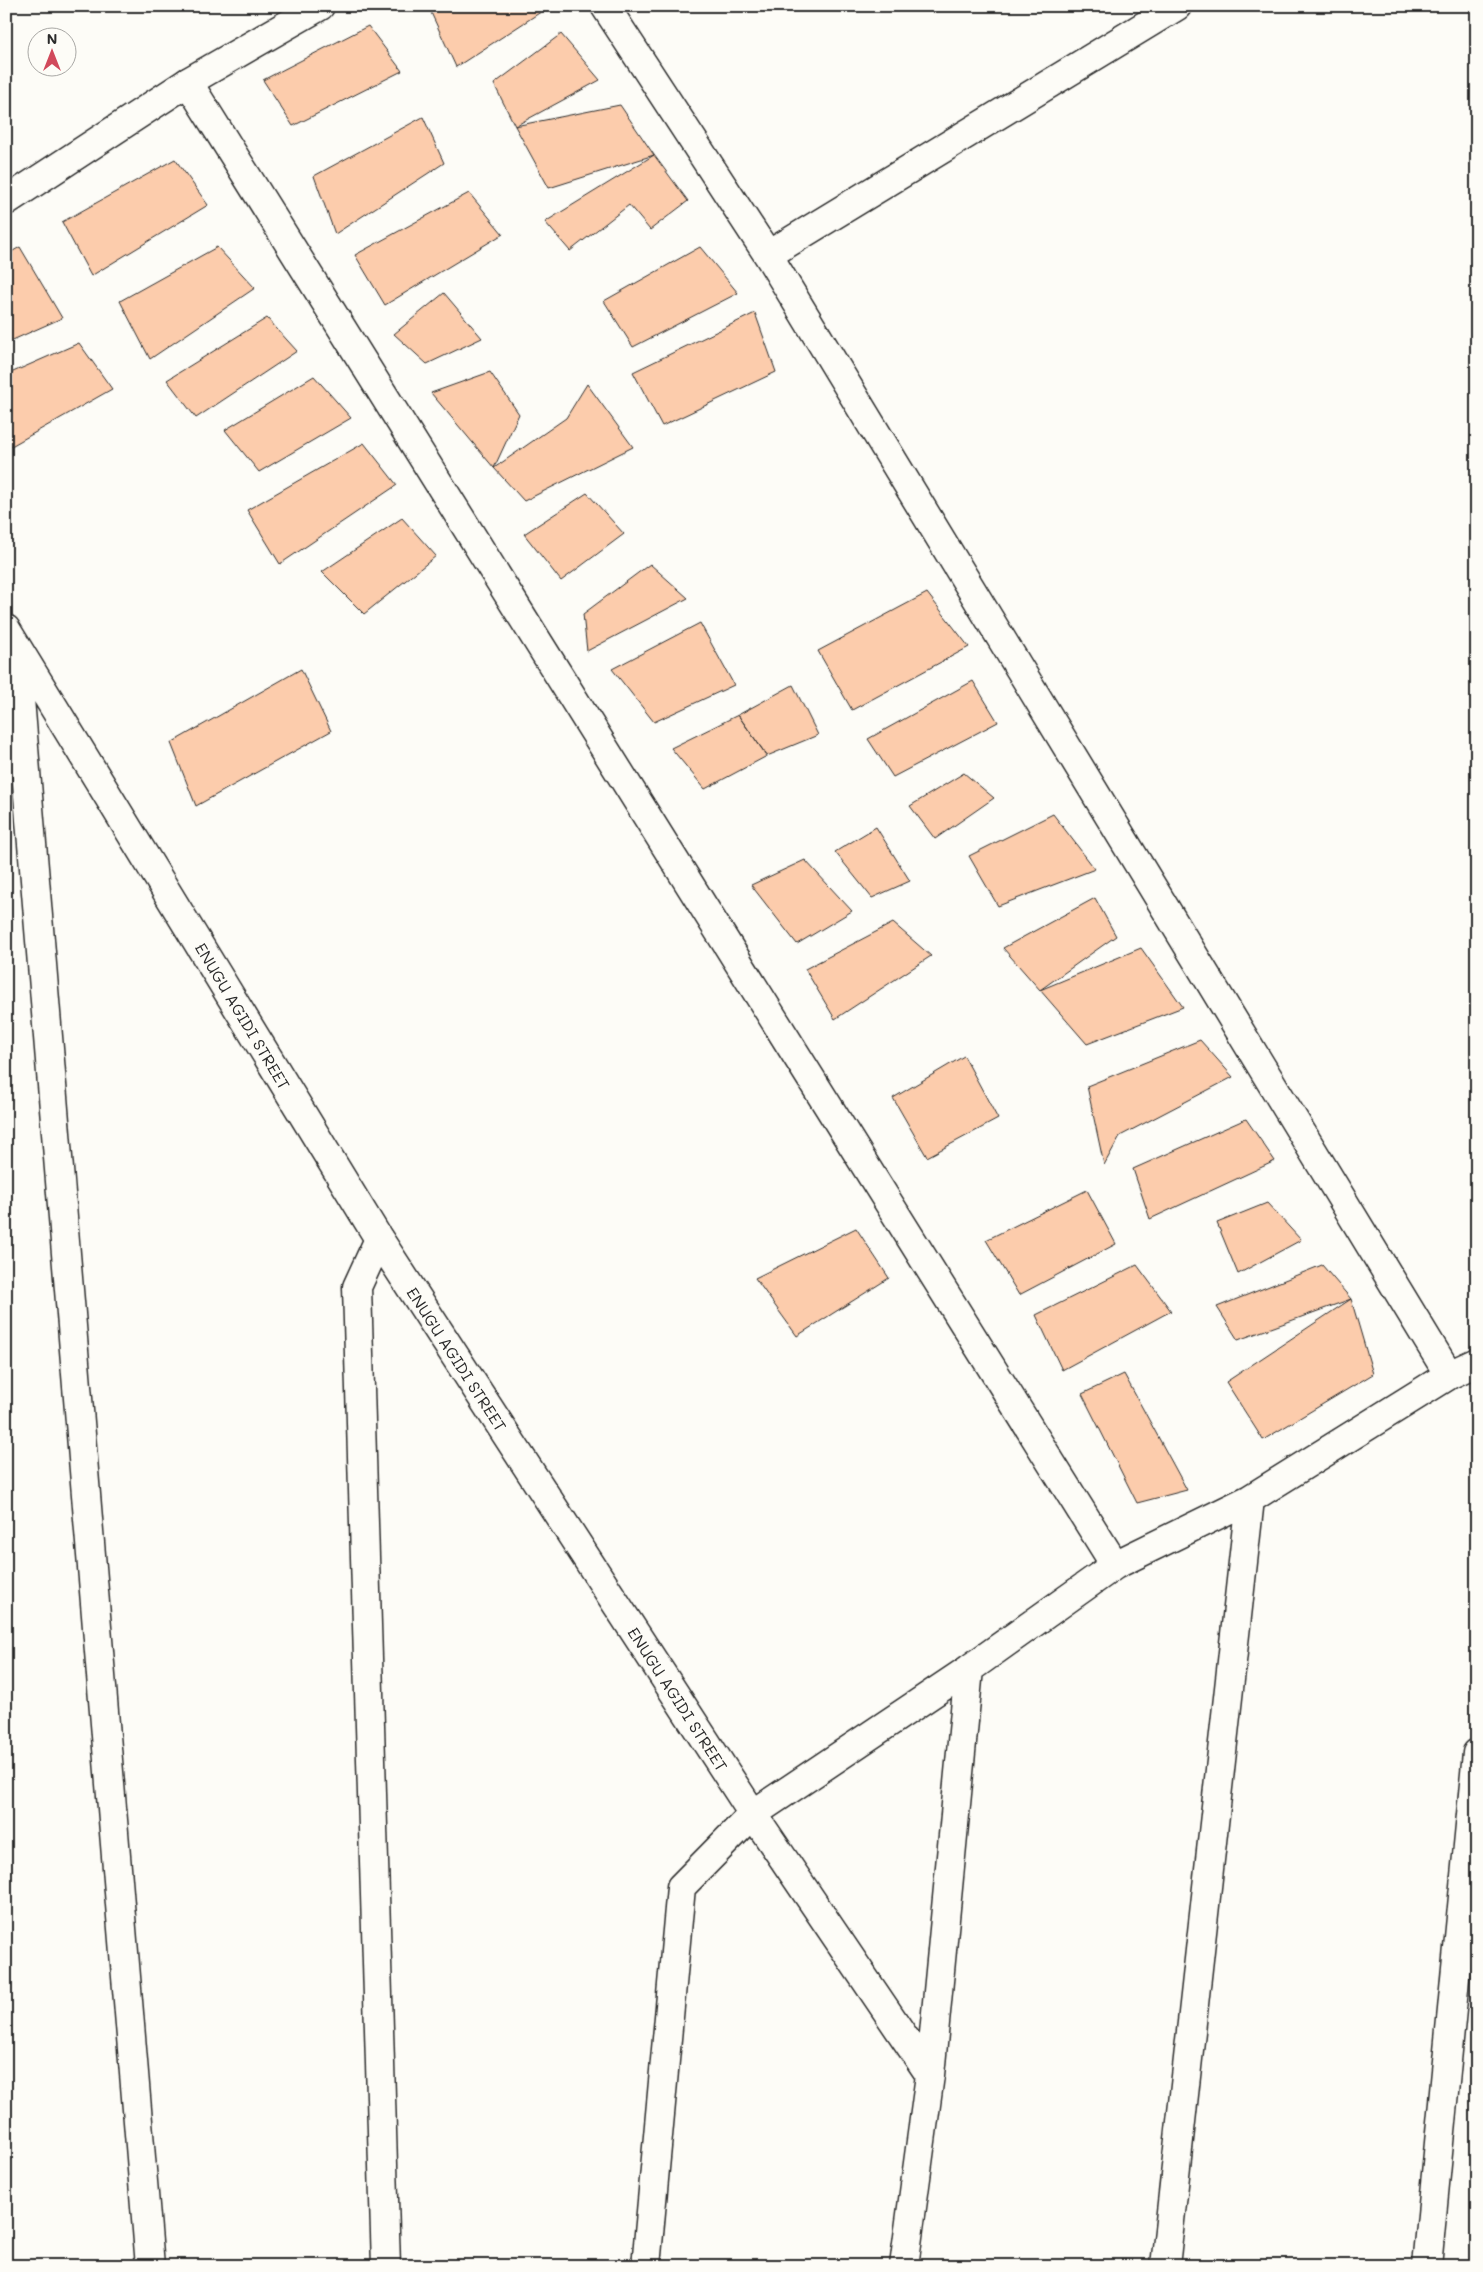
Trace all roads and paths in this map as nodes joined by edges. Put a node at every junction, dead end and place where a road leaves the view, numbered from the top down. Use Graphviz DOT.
graph roads {
  1 [pos="320,6"];
  2 [pos="605,6"];
  3 [pos="1177,6"];
  4 [pos="188,82"];
  5 [pos="6,201"];
  6 [pos="768,255"];
  7 [pos="11,637"];
  8 [pos="379,1239"];
  9 [pos="1477,1362"];
  10 [pos="1449,1375"];
  11 [pos="1250,1499"];
  12 [pos="1115,1565"];
  13 [pos="969,1669"];
  14 [pos="1477,1753"];
  15 [pos="753,1814"];
  16 [pos="930,2075"];
  17 [pos="150,2266"];
  18 [pos="386,2266"];
  19 [pos="646,2266"];
  20 [pos="904,2266"];
  21 [pos="1165,2266"];
  22 [pos="1427,2266"];
  1 -- 4 [label="street"];
  2 -- 6 [label="street"];
  3 -- 6 [label="street"];
  4 -- 5 [label="street"];
  4 -- 12 [label="street"];
  6 -- 10 [label="street"];
  7 -- 8 [label="street, ENUGU AGIDI STREET"];
  7 -- 17 [label="street"];
  8 -- 15 [label="street, ENUGU AGIDI STREET"];
  8 -- 18 [label="street"];
  9 -- 10 [label="street"];
  10 -- 11 [label="street"];
  11 -- 12 [label="street"];
  11 -- 21 [label="street"];
  12 -- 13 [label="street"];
  13 -- 15 [label="street"];
  13 -- 16 [label="street"];
  14 -- 22 [label="street"];
  15 -- 16 [label="street, ENUGU AGIDI STREET"];
  15 -- 19 [label="street"];
  16 -- 20 [label="street"];
}
